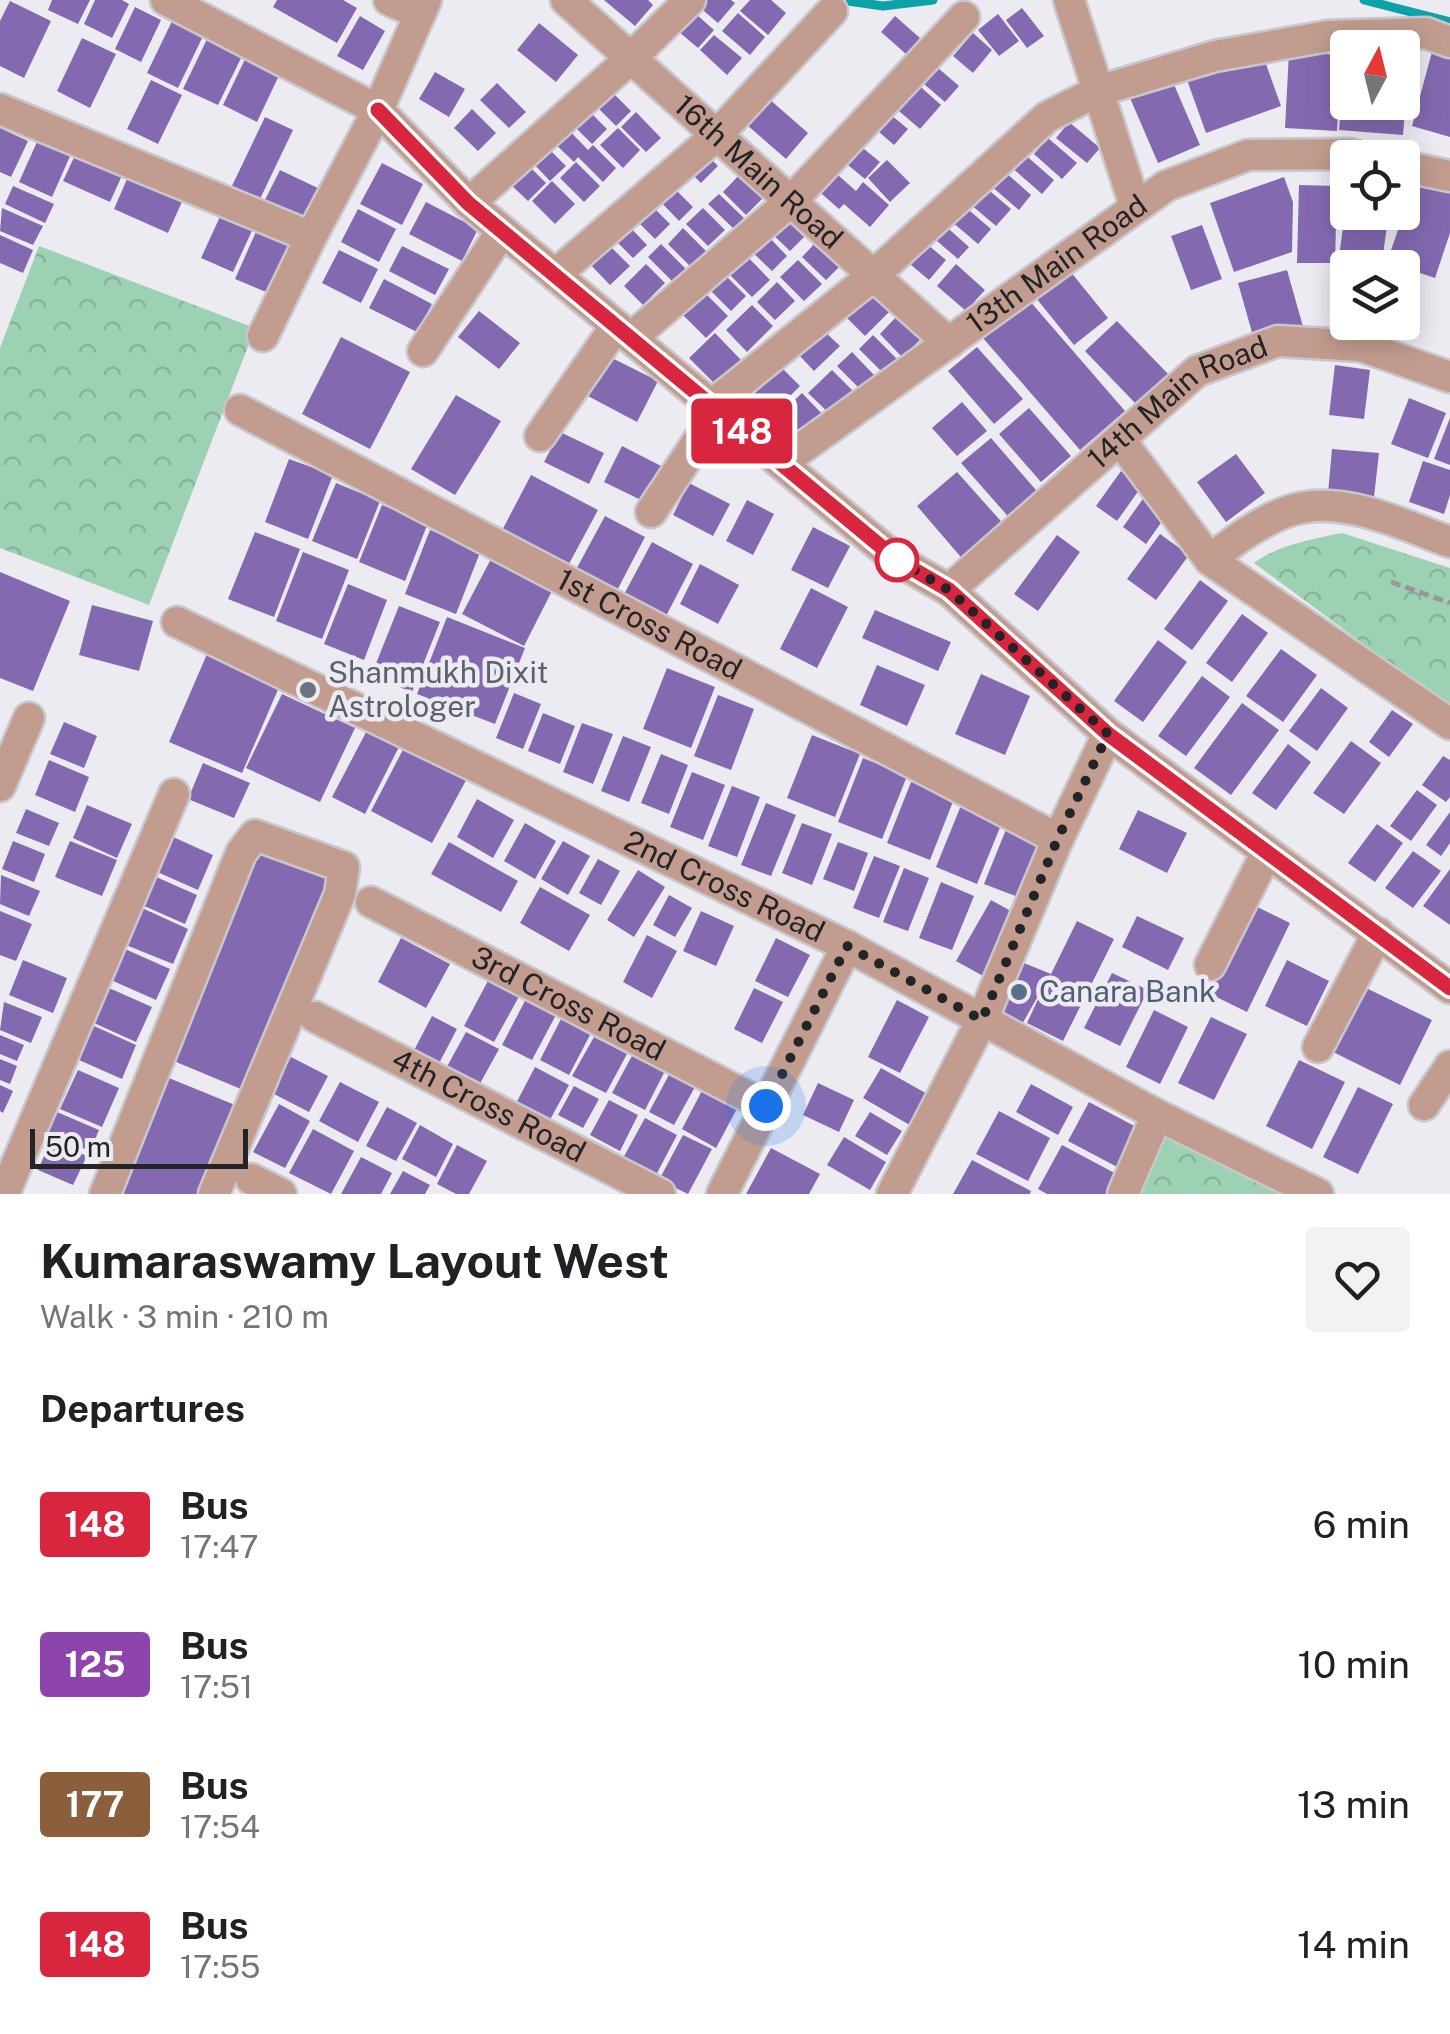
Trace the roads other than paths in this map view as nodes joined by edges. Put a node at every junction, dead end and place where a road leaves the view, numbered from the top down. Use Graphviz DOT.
graph roads {
  1 [pos="166,0"];
  2 [pos="389,0"];
  3 [pos="566,0"];
  4 [pos="690,0"];
  5 [pos="1069,0"];
  6 [pos="423,7"];
  7 [pos="832,11"];
  8 [pos="964,17"];
  9 [pos="1450,42"];
  10 [pos="631,58"];
  11 [pos="1098,91"];
  12 [pos="0,109"];
  13 [pos="378,110"];
  14 [pos="717,135"];
  15 [pos="1330,154"];
  16 [pos="1420,170"];
  17 [pos="1450,176"];
  18 [pos="791,202"];
  19 [pos="468,203"];
  20 [pos="1135,206"];
  21 [pos="502,230"];
  22 [pos="312,237"];
  23 [pos="875,274"];
  24 [pos="556,276"];
  25 [pos="623,332"];
  26 [pos="262,336"];
  27 [pos="950,343"];
  28 [pos="423,350"];
  29 [pos="1450,377"];
  30 [pos="715,408"];
  31 [pos="240,410"];
  32 [pos="540,436"];
  33 [pos="1120,440"];
  34 [pos="781,463"];
  35 [pos="651,512"];
  36 [pos="1450,542"];
  37 [pos="1210,560"];
  38 [pos="949,590"];
  39 [pos="178,622"];
  40 [pos="29,718"];
  41 [pos="1450,724"];
  42 [pos="1108,734"];
  43 [pos="0,786"];
  44 [pos="174,794"];
  45 [pos="1058,838"];
  46 [pos="1267,852"];
  47 [pos="371,902"];
  48 [pos="1378,933"];
  49 [pos="847,946"];
  50 [pos="1210,965"];
  51 [pos="1450,988"];
  52 [pos="315,1017"];
  53 [pos="982,1020"];
  54 [pos="1318,1047"];
  55 [pos="1450,1066"];
  56 [pos="1424,1104"];
  57 [pos="766,1106"];
  58 [pos="1157,1116"];
  59 [pos="251,1179"];
  60 [pos="4,1194"];
  61 [pos="105,1194"];
  62 [pos="214,1194"];
  63 [pos="281,1194"];
  64 [pos="660,1194"];
  65 [pos="722,1194"];
  66 [pos="892,1194"];
  67 [pos="1123,1194"];
  68 [pos="1318,1194"];
  1 -- 13 [label="street"];
  2 -- 6 [label="street"];
  3 -- 10 [label="street, 16th Main Road"];
  4 -- 10 [label="street"];
  5 -- 11 [label="street"];
  6 -- 13 [label="street"];
  7 -- 14 [label="street"];
  8 -- 18 [label="street"];
  9 -- 11 [label="street"];
  10 -- 14 [label="street, 16th Main Road"];
  10 -- 19 [label="street"];
  11 -- 20 [label="street"];
  11 -- 23 [label="street"];
  12 -- 22 [label="street"];
  13 -- 19 [label="street"];
  13 -- 22 [label="street"];
  14 -- 18 [label="street, 16th Main Road"];
  14 -- 24 [label="street"];
  15 -- 20 [label="street, 13th Main Road"];
  16 -- 17 [label="street"];
  18 -- 23 [label="street, 16th Main Road"];
  18 -- 25 [label="street"];
  19 -- 21 [label="street"];
  20 -- 27 [label="street, 13th Main Road"];
  21 -- 24 [label="street"];
  21 -- 28 [label="street"];
  22 -- 26 [label="street"];
  23 -- 27 [label="street, 16th Main Road"];
  23 -- 30 [label="street"];
  24 -- 25 [label="street"];
  25 -- 30 [label="street"];
  25 -- 32 [label="street"];
  27 -- 34 [label="street, 13th Main Road"];
  29 -- 33 [label="street, 14th Main Road"];
  30 -- 34 [label="street"];
  30 -- 35 [label="street"];
  31 -- 45 [label="street, 1st Cross Road"];
  33 -- 37 [label="street"];
  33 -- 38 [label="street, 14th Main Road"];
  34 -- 38 [label="street"];
  36 -- 37 [label="street"];
  37 -- 41 [label="street"];
  38 -- 42 [label="street"];
  39 -- 49 [label="street, 2nd Cross Road"];
  40 -- 43 [label="street"];
  42 -- 45 [label="street"];
  42 -- 46 [label="street"];
  44 -- 60 [label="street"];
  45 -- 53 [label="street"];
  46 -- 48 [label="street"];
  46 -- 50 [label="street"];
  47 -- 57 [label="street, 3rd Cross Road"];
  48 -- 51 [label="street"];
  48 -- 54 [label="street"];
  49 -- 53 [label="street, 2nd Cross Road"];
  49 -- 57 [label="street"];
  52 -- 64 [label="street, 4th Cross Road"];
  53 -- 58 [label="street, 2nd Cross Road"];
  53 -- 66 [label="street"];
  55 -- 56 [label="street"];
  57 -- 65 [label="street"];
  58 -- 67 [label="street"];
  58 -- 68 [label="street, 2nd Cross Road"];
  59 -- 63 [label="street"];
  61 -- 62 [label="street"];
}
